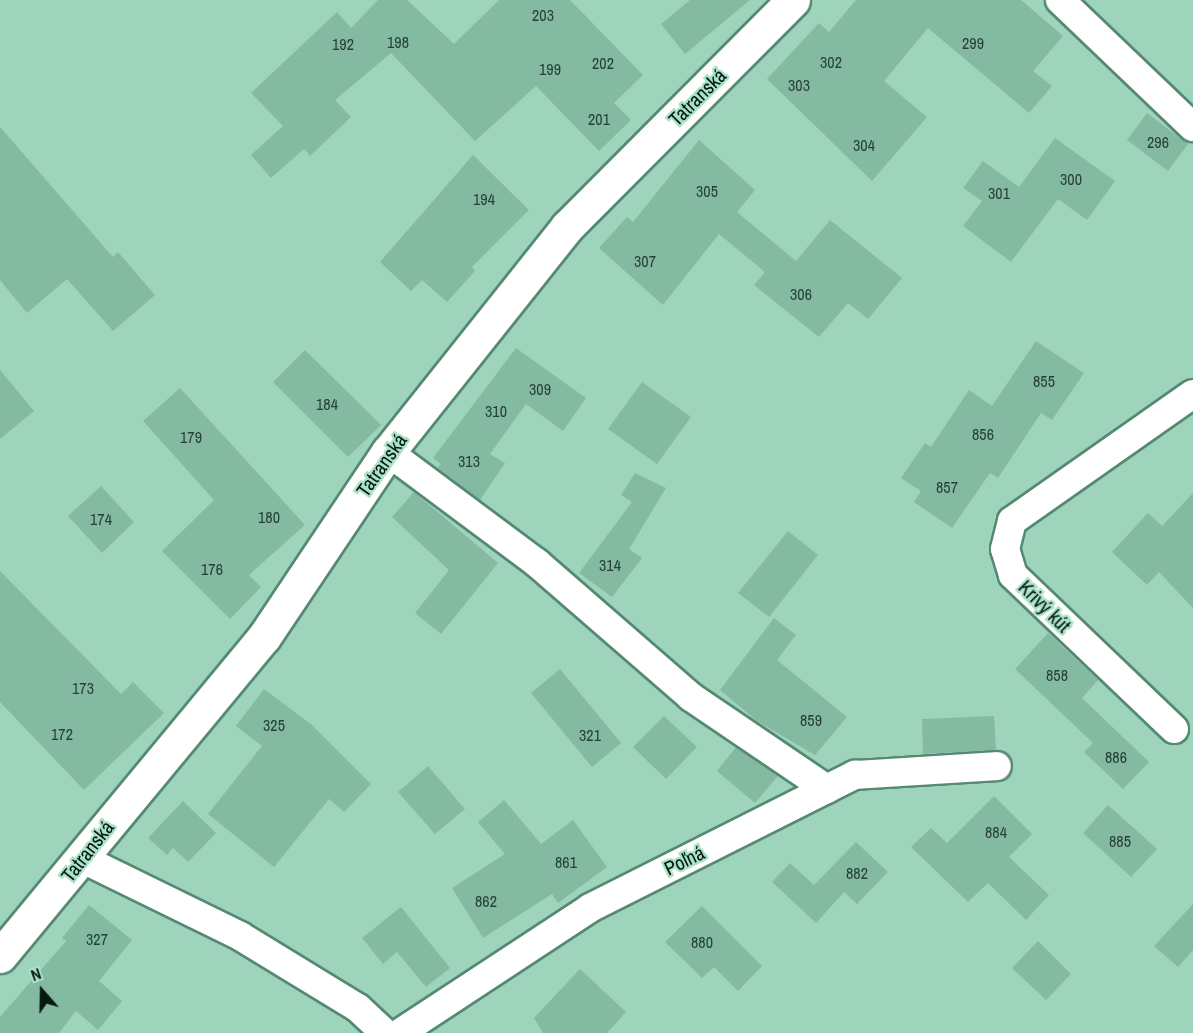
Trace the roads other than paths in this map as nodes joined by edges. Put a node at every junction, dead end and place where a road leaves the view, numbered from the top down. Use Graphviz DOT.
graph roads {
  1 [pos="793,0"];
  2 [pos="1060,0"];
  3 [pos="1193,127"];
  4 [pos="1193,394"];
  5 [pos="388,452"];
  6 [pos="1174,729"];
  7 [pos="997,766"];
  8 [pos="827,789"];
  9 [pos="83,859"];
  10 [pos="0,956"];
  11 [pos="386,1033"];
  12 [pos="400,1033"];
  1 -- 5 [label="street, Tatranská"];
  2 -- 3 [label="street"];
  4 -- 6 [label="street, Krivý kút"];
  5 -- 8 [label="street"];
  5 -- 9 [label="street, Tatranská"];
  7 -- 8 [label="street, Poľná"];
  8 -- 12 [label="street, Poľná"];
  9 -- 10 [label="street, Tatranská"];
  9 -- 11 [label="street"];
}
